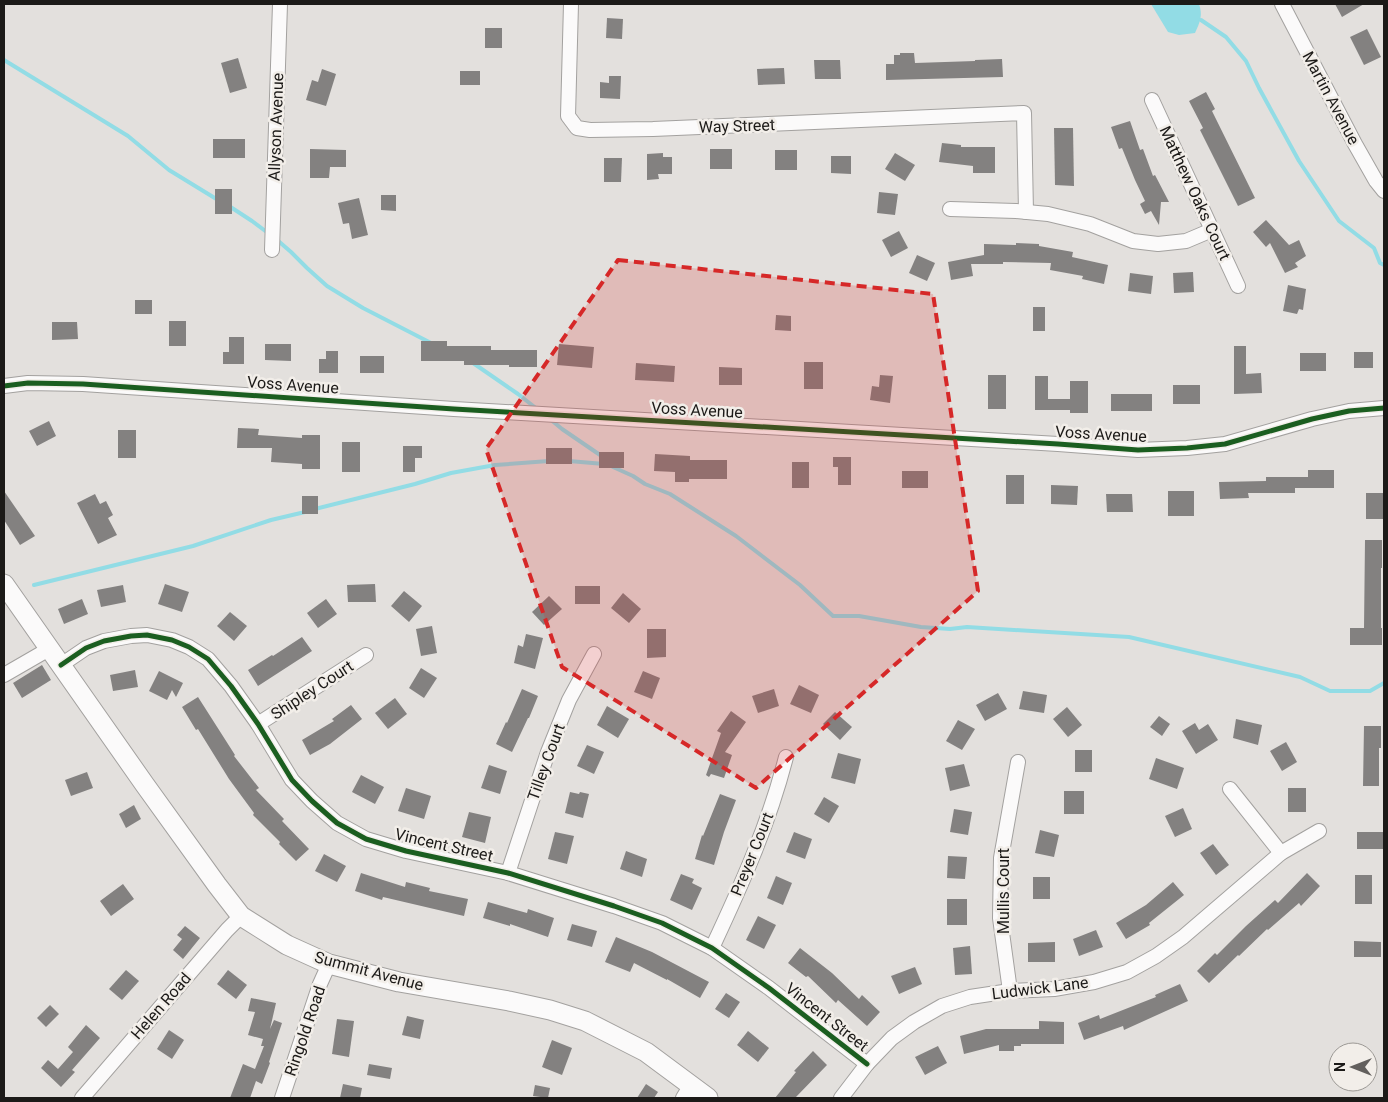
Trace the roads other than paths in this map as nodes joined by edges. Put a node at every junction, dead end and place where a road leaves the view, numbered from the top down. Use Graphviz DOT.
graph roads {
  1 [pos="280,4"];
  2 [pos="571,4"];
  3 [pos="1282,4"];
  4 [pos="1152,100"];
  5 [pos="1384,191"];
  6 [pos="950,209"];
  7 [pos="1026,212"];
  8 [pos="1212,230"];
  9 [pos="272,250"];
  10 [pos="1238,286"];
  11 [pos="4,386"];
  12 [pos="1384,408"];
  13 [pos="4,584"];
  14 [pos="49,649"];
  15 [pos="594,654"];
  16 [pos="366,655"];
  17 [pos="61,665"];
  18 [pos="4,675"];
  19 [pos="258,724"];
  20 [pos="786,757"];
  21 [pos="1018,762"];
  22 [pos="1230,789"];
  23 [pos="1319,831"];
  24 [pos="1281,853"];
  25 [pos="508,873"];
  26 [pos="241,916"];
  27 [pos="712,948"];
  28 [pos="329,964"];
  29 [pos="1010,991"];
  30 [pos="867,1064"];
  31 [pos="687,1092"];
  32 [pos="82,1098"];
  33 [pos="282,1098"];
  34 [pos="708,1098"];
  35 [pos="841,1098"];
  1 -- 9 [label="street, Allyson Avenue"];
  2 -- 7 [label="street, Way Street"];
  3 -- 5 [label="street, Martin Avenue"];
  4 -- 8 [label="street, Matthew Oaks Court"];
  6 -- 7 [label="street"];
  7 -- 8 [label="street"];
  8 -- 10 [label="street, Matthew Oaks Court"];
  11 -- 12 [label="street, Voss Avenue"];
  13 -- 14 [label="main road, Summit Avenue"];
  14 -- 17 [label="main road, Summit Avenue"];
  14 -- 18 [label="street"];
  15 -- 25 [label="street, Tilley Court"];
  16 -- 19 [label="street, Shipley Court"];
  17 -- 19 [label="street, Vincent Street"];
  17 -- 26 [label="main road, Summit Avenue"];
  19 -- 25 [label="street, Vincent Street"];
  20 -- 27 [label="street, Preyer Court"];
  21 -- 29 [label="street, Mullis Court"];
  22 -- 24 [label="street"];
  23 -- 24 [label="street, Ludwick Lane"];
  24 -- 29 [label="street, Ludwick Lane"];
  25 -- 27 [label="street, Vincent Street"];
  26 -- 28 [label="main road, Summit Avenue"];
  26 -- 32 [label="street, Helen Road"];
  27 -- 30 [label="street, Vincent Street"];
  28 -- 31 [label="main road, Summit Avenue"];
  28 -- 33 [label="street, Ringold Road"];
  29 -- 30 [label="street, Ludwick Lane"];
  30 -- 35 [label="street, Ludwick Lane"];
  31 -- 34 [label="main road, Summit Avenue"];
}
